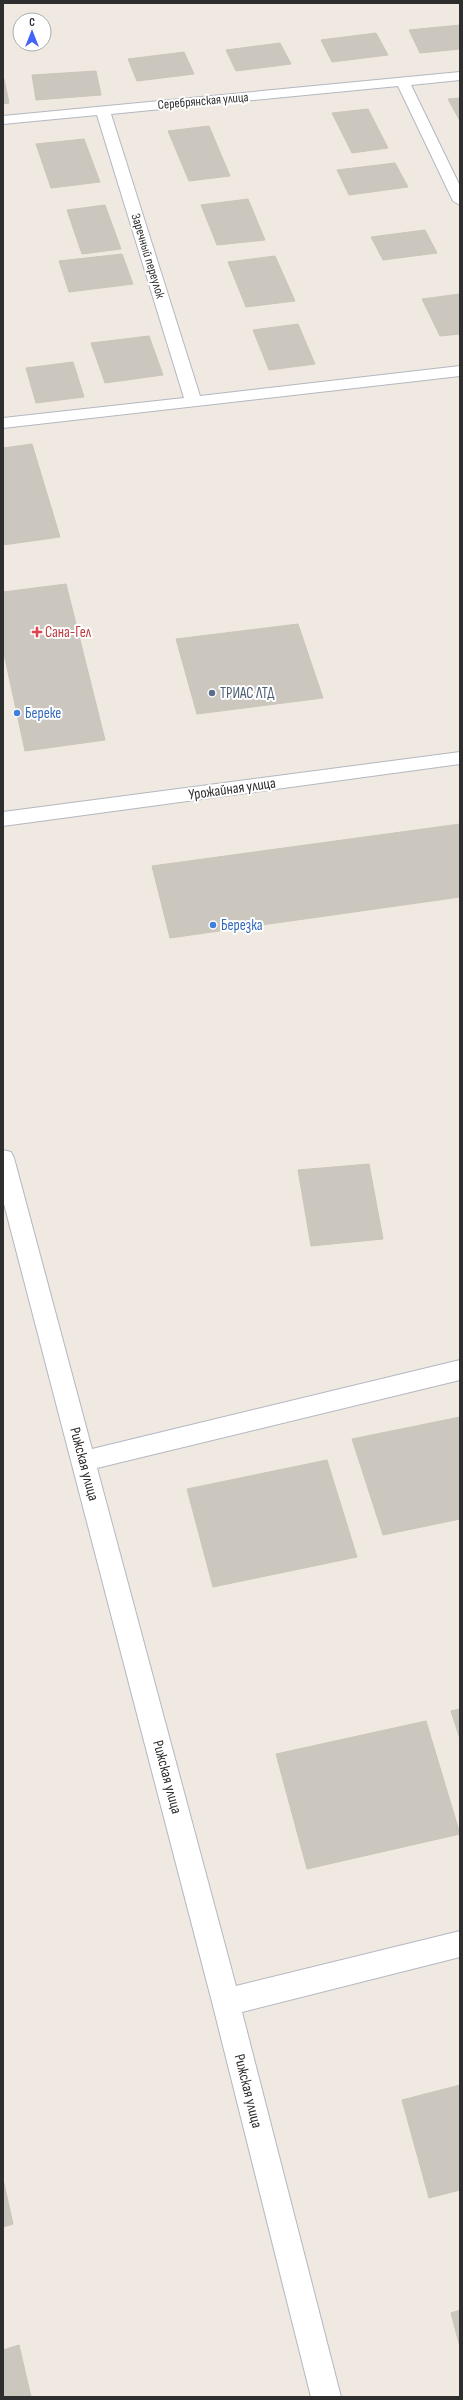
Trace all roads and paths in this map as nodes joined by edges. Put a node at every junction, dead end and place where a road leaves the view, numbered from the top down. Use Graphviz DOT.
graph roads {
  1 [pos="460,76"];
  2 [pos="403,82"];
  3 [pos="103,110"];
  4 [pos="3,120"];
  5 [pos="460,201"];
  6 [pos="460,371"];
  7 [pos="193,402"];
  8 [pos="3,423"];
  9 [pos="460,758"];
  10 [pos="3,819"];
  11 [pos="3,1158"];
  12 [pos="460,1370"];
  13 [pos="83,1461"];
  14 [pos="460,1944"];
  15 [pos="226,2002"];
  16 [pos="326,2397"];
  1 -- 2 [label="street, Серебрянская улица"];
  2 -- 3 [label="street, Серебрянская улица"];
  2 -- 5 [label="street"];
  3 -- 4 [label="street, Серебрянская улица"];
  3 -- 7 [label="street, Заречный переулок"];
  6 -- 7 [label="street"];
  7 -- 8 [label="street"];
  9 -- 10 [label="street, Урожайная улица"];
  11 -- 13 [label="street, Рижская улица"];
  12 -- 13 [label="street"];
  13 -- 15 [label="street, Рижская улица"];
  14 -- 15 [label="street"];
  15 -- 16 [label="street, Рижская улица"];
}
